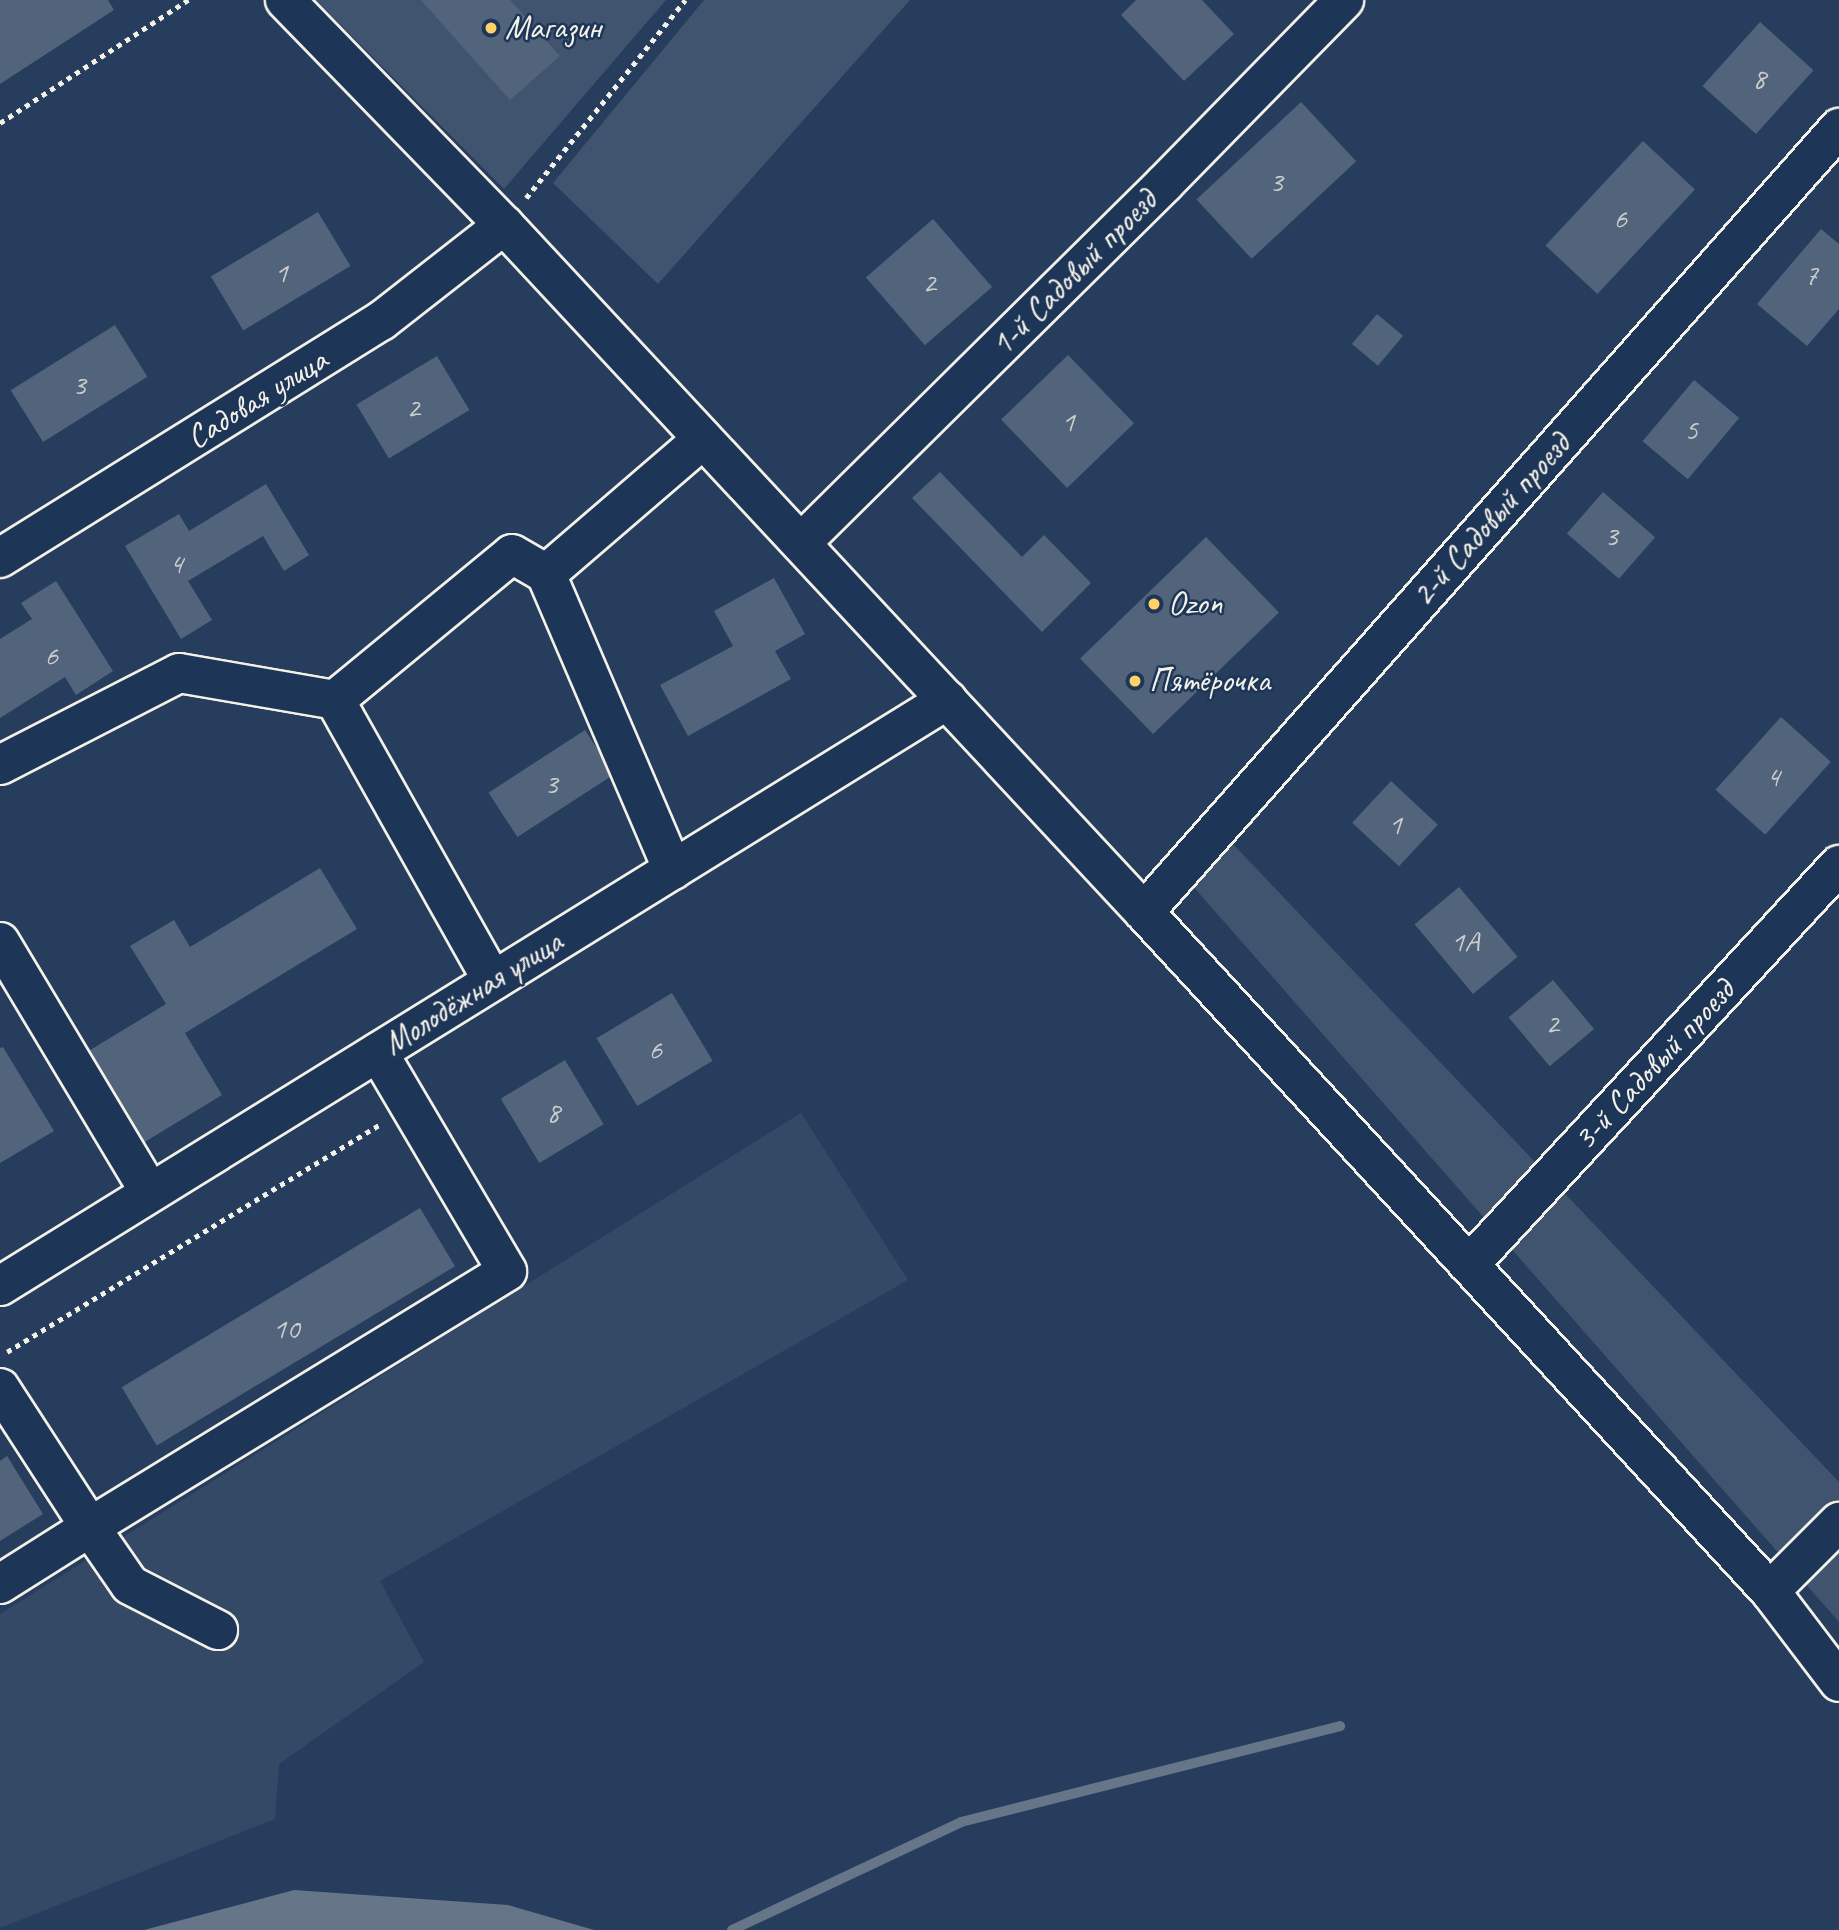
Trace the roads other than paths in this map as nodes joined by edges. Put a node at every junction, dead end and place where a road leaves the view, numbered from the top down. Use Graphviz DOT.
graph roads {
  1 [pos="285,0"];
  2 [pos="1343,0"];
  3 [pos="1839,128"];
  4 [pos="504,225"];
  5 [pos="703,439"];
  6 [pos="801,543"];
  7 [pos="0,558"];
  8 [pos="546,574"];
  9 [pos="335,700"];
  10 [pos="947,701"];
  11 [pos="0,765"];
  12 [pos="1839,864"];
  13 [pos="673,870"];
  14 [pos="1144,912"];
  15 [pos="0,942"];
  16 [pos="493,981"];
  17 [pos="378,1052"];
  18 [pos="150,1193"];
  19 [pos="1469,1265"];
  20 [pos="0,1286"];
  21 [pos="0,1388"];
  22 [pos="1839,1522"];
  23 [pos="90,1527"];
  24 [pos="0,1584"];
  25 [pos="1769,1591"];
  26 [pos="218,1630"];
  27 [pos="1839,1682"];
  1 -- 4 [label="street"];
  2 -- 6 [label="street, 1-й Садовый проезд"];
  3 -- 14 [label="street, 2-й Садовый проезд"];
  4 -- 5 [label="street"];
  4 -- 7 [label="street, Садовая улица"];
  5 -- 6 [label="street"];
  5 -- 8 [label="street"];
  6 -- 10 [label="street"];
  8 -- 9 [label="street"];
  8 -- 13 [label="street"];
  9 -- 11 [label="street"];
  9 -- 16 [label="street"];
  10 -- 13 [label="street, Молодёжная улица"];
  10 -- 14 [label="street"];
  12 -- 19 [label="street, 3-й Садовый проезд"];
  13 -- 16 [label="street, Молодёжная улица"];
  14 -- 19 [label="street"];
  15 -- 18 [label="street"];
  16 -- 17 [label="street, Молодёжная улица"];
  17 -- 18 [label="street, Молодёжная улица"];
  17 -- 23 [label="street"];
  18 -- 20 [label="street, Молодёжная улица"];
  19 -- 25 [label="street"];
  21 -- 23 [label="street"];
  22 -- 25 [label="street"];
  23 -- 24 [label="street"];
  23 -- 26 [label="street"];
  25 -- 27 [label="street"];
}
